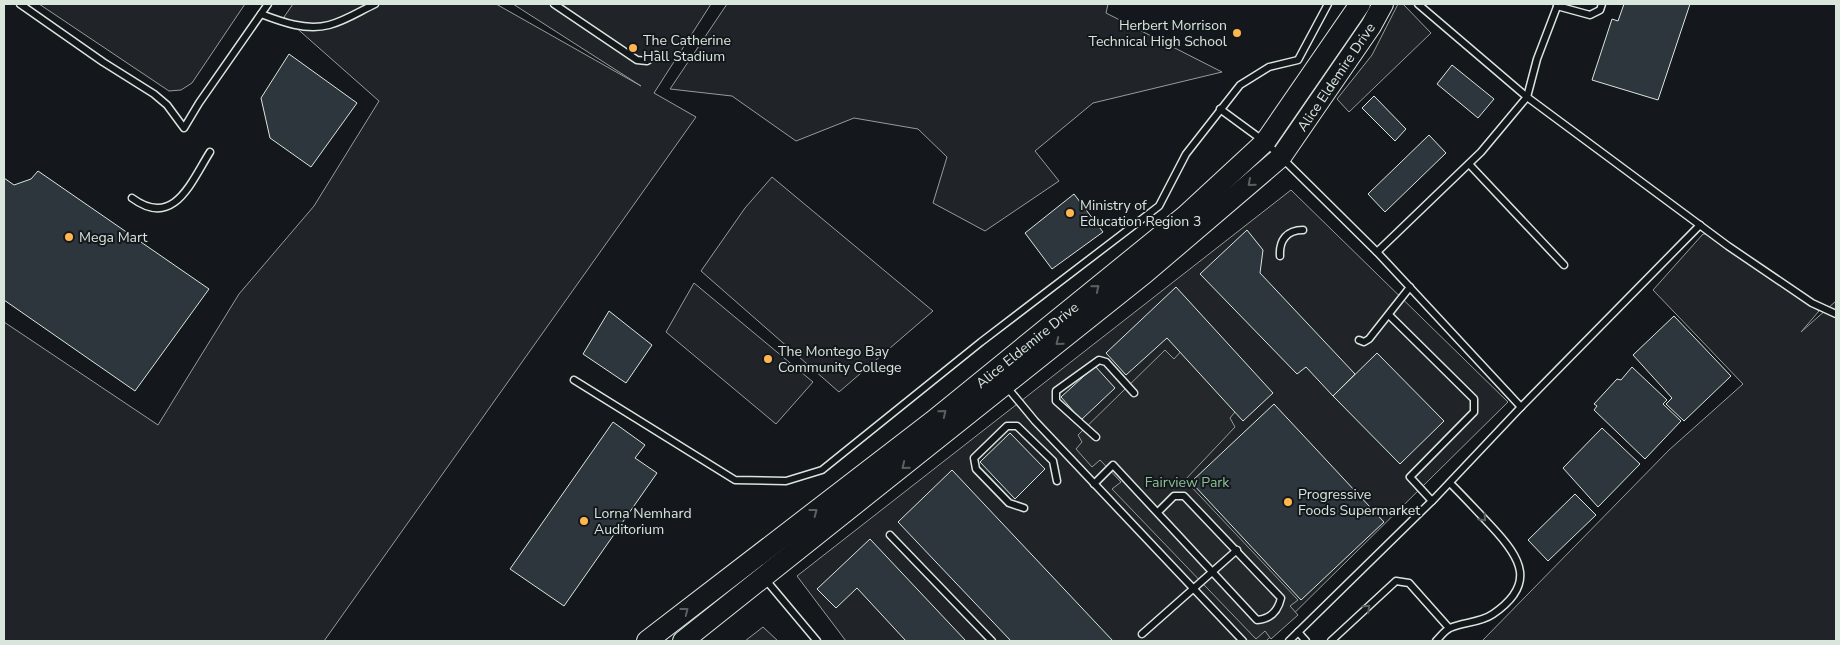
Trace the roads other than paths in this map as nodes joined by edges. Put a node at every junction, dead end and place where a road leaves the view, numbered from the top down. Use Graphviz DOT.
graph roads {
  1 [pos="20,4"];
  2 [pos="268,4"];
  3 [pos="375,4"];
  4 [pos="554,4"];
  5 [pos="1328,4"];
  6 [pos="1360,4"];
  7 [pos="1383,4"];
  8 [pos="1418,4"];
  9 [pos="1602,4"];
  10 [pos="1558,5"];
  11 [pos="262,14"];
  12 [pos="656,56"];
  13 [pos="1527,97"];
  14 [pos="1220,109"];
  15 [pos="1266,142"];
  16 [pos="210,152"];
  17 [pos="1281,156"];
  18 [pos="1469,164"];
  19 [pos="132,198"];
  20 [pos="1700,225"];
  21 [pos="1303,230"];
  22 [pos="1377,252"];
  23 [pos="1280,256"];
  24 [pos="1564,265"];
  25 [pos="1410,287"];
  26 [pos="1836,314"];
  27 [pos="1389,315"];
  28 [pos="1359,340"];
  29 [pos="574,380"];
  30 [pos="1005,386"];
  31 [pos="1134,393"];
  32 [pos="1521,407"];
  33 [pos="1096,437"];
  34 [pos="1057,481"];
  35 [pos="1450,482"];
  36 [pos="1094,484"];
  37 [pos="1432,501"];
  38 [pos="1024,508"];
  39 [pos="1158,512"];
  40 [pos="890,535"];
  41 [pos="1237,550"];
  42 [pos="1214,570"];
  43 [pos="764,578"];
  44 [pos="1193,589"];
  45 [pos="1449,628"];
  46 [pos="1298,632"];
  47 [pos="1142,634"];
  48 [pos="647,641"];
  49 [pos="682,641"];
  50 [pos="818,641"];
  51 [pos="992,641"];
  52 [pos="1244,641"];
  53 [pos="1289,641"];
  54 [pos="1306,641"];
  55 [pos="1331,641"];
  56 [pos="1436,641"];
  1 -- 11 [label="lane"];
  2 -- 11 [label="lane"];
  3 -- 11 [label="lane"];
  4 -- 12 [label="lane"];
  5 -- 14 [label="lane"];
  6 -- 15 [label="main road, Alice Eldemire Drive"];
  7 -- 17 [label="main road, Alice Eldemire Drive"];
  8 -- 13 [label="lane"];
  9 -- 10 [label="lane"];
  10 -- 13 [label="lane"];
  13 -- 18 [label="lane"];
  13 -- 20 [label="lane"];
  14 -- 15 [label="lane"];
  14 -- 29 [label="lane"];
  15 -- 17 [label="lane"];
  48 -- 15 [label="main road, Alice Eldemire Drive, one-way"];
  16 -- 19 [label="lane"];
  17 -- 22 [label="lane"];
  17 -- 30 [label="main road, Alice Eldemire Drive, one-way"];
  18 -- 22 [label="lane"];
  18 -- 24 [label="lane"];
  20 -- 26 [label="lane"];
  20 -- 32 [label="lane"];
  21 -- 23 [label="lane"];
  22 -- 25 [label="lane"];
  25 -- 27 [label="lane"];
  25 -- 32 [label="lane"];
  27 -- 28 [label="lane"];
  27 -- 37 [label="lane"];
  30 -- 36 [label="lane"];
  30 -- 43 [label="main road, Alice Eldemire Drive, one-way"];
  31 -- 33 [label="lane"];
  32 -- 35 [label="lane"];
  34 -- 38 [label="lane"];
  35 -- 37 [label="lane"];
  35 -- 45 [label="lane, one-way"];
  36 -- 39 [label="lane"];
  36 -- 44 [label="lane"];
  37 -- 46 [label="lane"];
  39 -- 41 [label="lane"];
  39 -- 42 [label="lane"];
  40 -- 51 [label="lane"];
  41 -- 42 [label="lane"];
  41 -- 42 [label="lane"];
  42 -- 44 [label="lane"];
  43 -- 49 [label="main road, Alice Eldemire Drive"];
  43 -- 50 [label="lane"];
  44 -- 47 [label="lane"];
  44 -- 52 [label="lane"];
  55 -- 45 [label="lane, one-way"];
  45 -- 56 [label="lane"];
  46 -- 53 [label="lane"];
  46 -- 54 [label="lane"];
}
